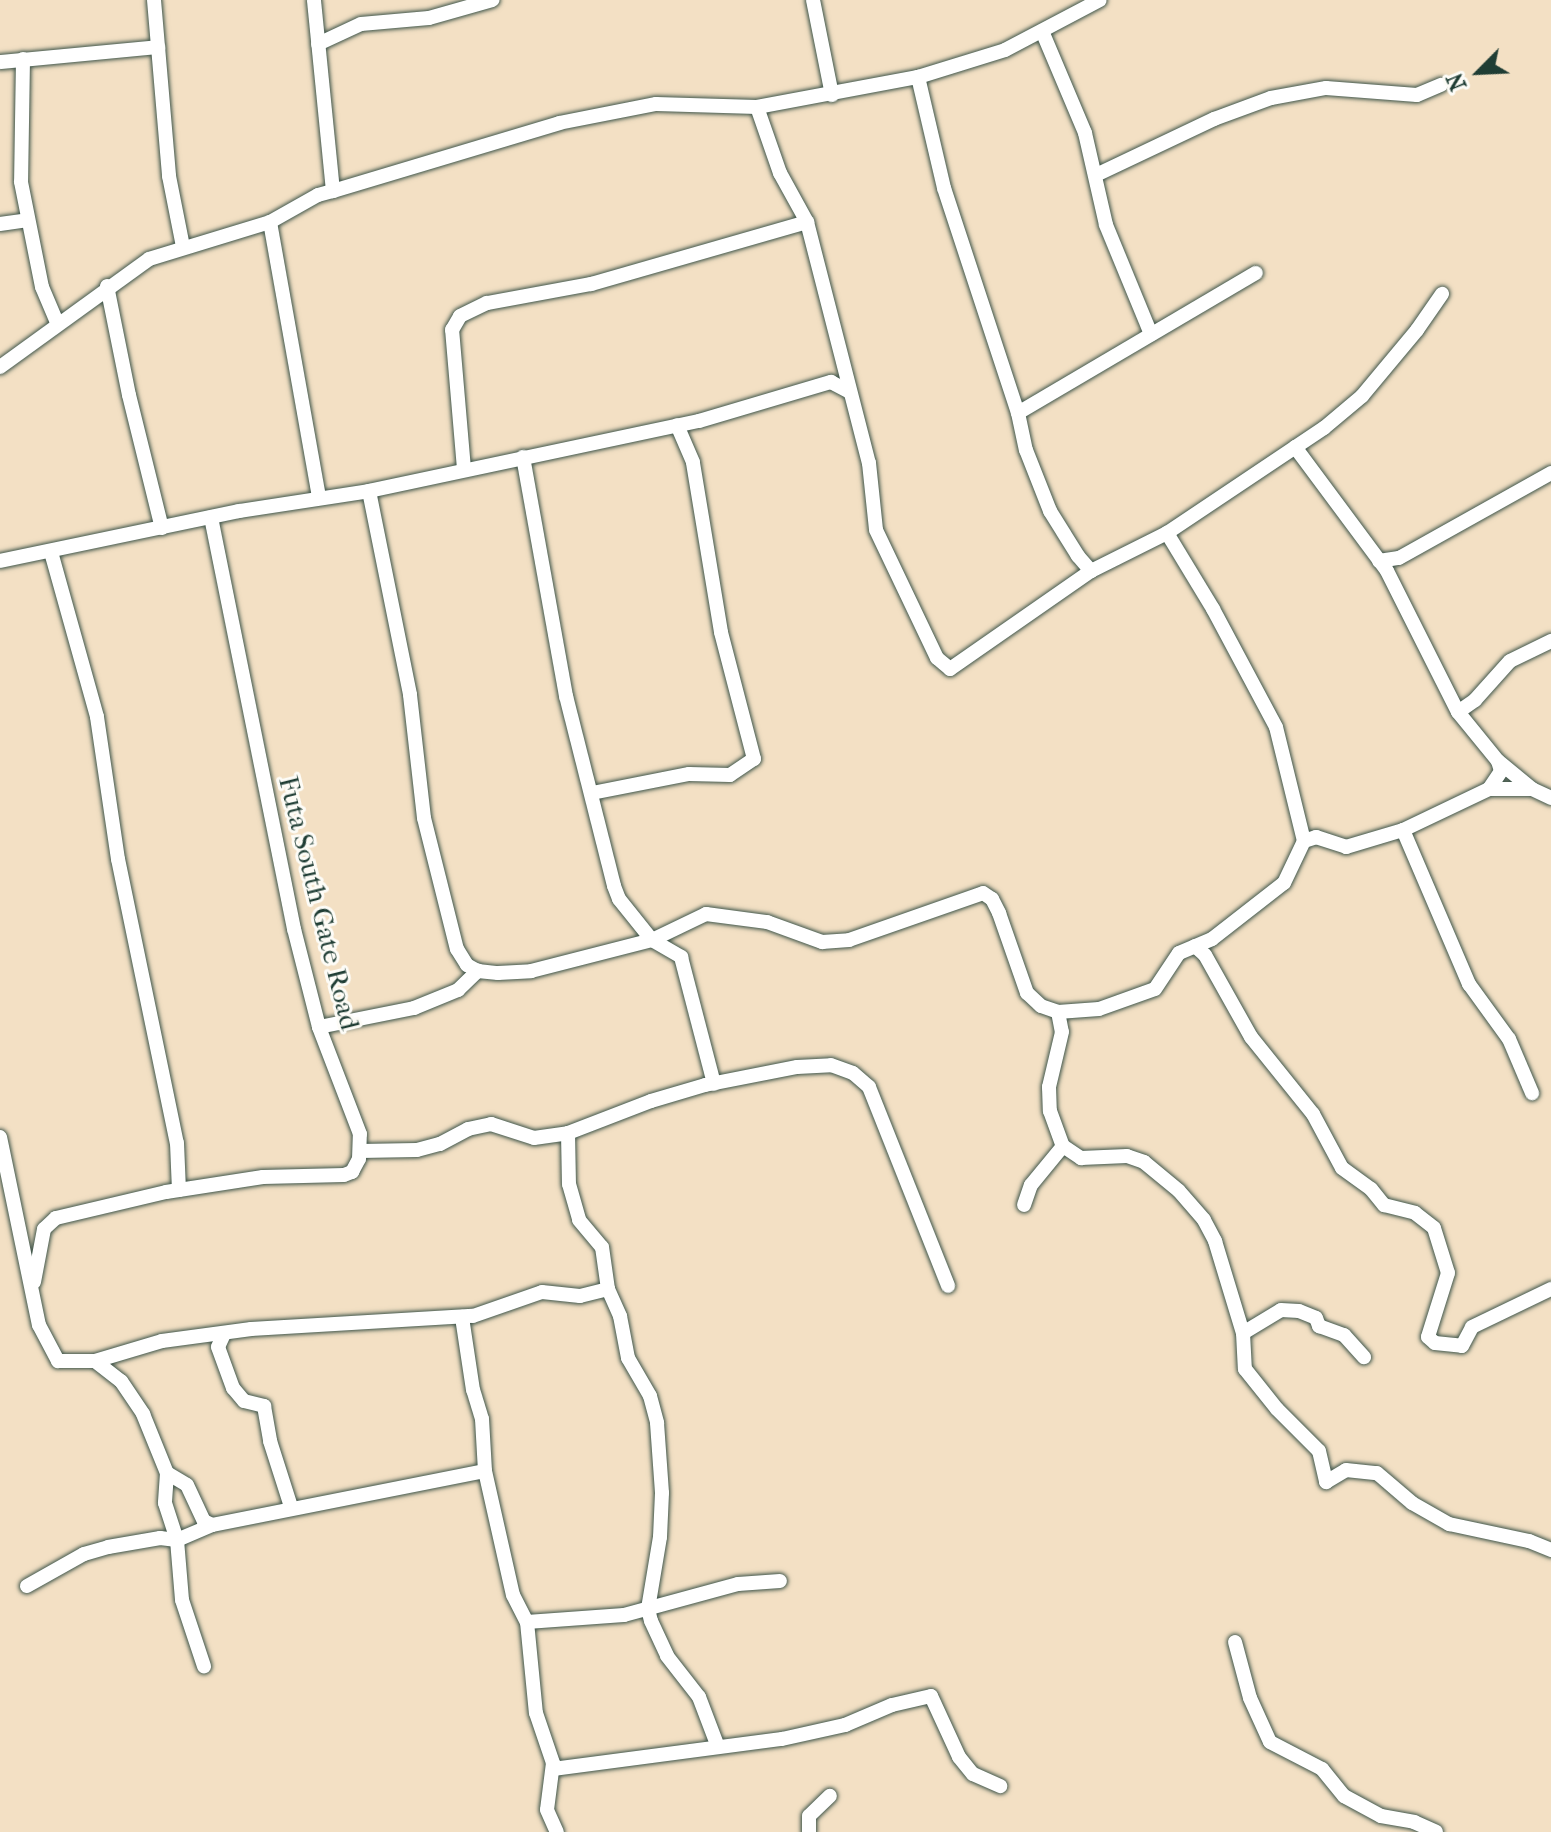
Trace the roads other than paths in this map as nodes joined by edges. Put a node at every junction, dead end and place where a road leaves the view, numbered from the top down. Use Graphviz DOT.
graph roads {
  1 [pos="154,0"];
  2 [pos="314,0"];
  3 [pos="492,0"];
  4 [pos="813,0"];
  5 [pos="1100,0"];
  6 [pos="1042,31"];
  7 [pos="318,44"];
  8 [pos="158,47"];
  9 [pos="23,59"];
  10 [pos="0,62"];
  11 [pos="918,77"];
  12 [pos="1441,85"];
  13 [pos="832,95"];
  14 [pos="757,107"];
  15 [pos="1096,175"];
  16 [pos="333,191"];
  17 [pos="28,220"];
  18 [pos="270,222"];
  19 [pos="807,222"];
  20 [pos="0,224"];
  21 [pos="183,247"];
  22 [pos="1256,273"];
  23 [pos="107,286"];
  24 [pos="1442,294"];
  25 [pos="57,323"];
  26 [pos="1151,334"];
  27 [pos="841,361"];
  28 [pos="0,367"];
  29 [pos="831,382"];
  30 [pos="850,392"];
  31 [pos="1018,413"];
  32 [pos="677,425"];
  33 [pos="1295,447"];
  34 [pos="523,457"];
  35 [pos="464,469"];
  36 [pos="1551,473"];
  37 [pos="369,491"];
  38 [pos="319,498"];
  39 [pos="211,517"];
  40 [pos="162,528"];
  41 [pos="1167,533"];
  42 [pos="51,552"];
  43 [pos="0,561"];
  44 [pos="1379,561"];
  45 [pos="1091,571"];
  46 [pos="1551,641"];
  47 [pos="1458,712"];
  48 [pos="1498,761"];
  49 [pos="1489,789"];
  50 [pos="1532,789"];
  51 [pos="592,793"];
  52 [pos="1551,798"];
  53 [pos="1403,830"];
  54 [pos="1304,841"];
  55 [pos="652,940"];
  56 [pos="1195,946"];
  57 [pos="478,971"];
  58 [pos="1058,1012"];
  59 [pos="319,1027"];
  60 [pos="714,1084"];
  61 [pos="1532,1093"];
  62 [pos="568,1133"];
  63 [pos="0,1137"];
  64 [pos="1063,1146"];
  65 [pos="360,1151"];
  66 [pos="179,1190"];
  67 [pos="1024,1205"];
  68 [pos="948,1286"];
  69 [pos="608,1289"];
  70 [pos="1551,1289"];
  71 [pos="33,1294"];
  72 [pos="462,1317"];
  73 [pos="1243,1333"];
  74 [pos="224,1334"];
  75 [pos="1364,1357"];
  76 [pos="95,1361"];
  77 [pos="485,1471"];
  78 [pos="167,1473"];
  79 [pos="291,1507"];
  80 [pos="212,1525"];
  81 [pos="177,1540"];
  82 [pos="1551,1550"];
  83 [pos="780,1581"];
  84 [pos="27,1586"];
  85 [pos="648,1609"];
  86 [pos="527,1622"];
  87 [pos="1235,1642"];
  88 [pos="204,1666"];
  89 [pos="718,1747"];
  90 [pos="553,1769"];
  91 [pos="1000,1786"];
  92 [pos="830,1796"];
  93 [pos="557,1832"];
  94 [pos="809,1832"];
  95 [pos="1436,1832"];
  1 -- 8 [label="street"];
  2 -- 7 [label="street"];
  3 -- 7 [label="street"];
  4 -- 13 [label="street"];
  5 -- 6 [label="street"];
  6 -- 11 [label="street"];
  6 -- 15 [label="street"];
  7 -- 16 [label="street"];
  8 -- 9 [label="street"];
  8 -- 21 [label="street"];
  9 -- 10 [label="street"];
  9 -- 17 [label="street"];
  11 -- 13 [label="street"];
  11 -- 31 [label="street"];
  12 -- 15 [label="street"];
  13 -- 14 [label="street"];
  14 -- 16 [label="street"];
  14 -- 19 [label="street"];
  15 -- 26 [label="street"];
  16 -- 18 [label="street"];
  17 -- 20 [label="street"];
  17 -- 25 [label="street"];
  18 -- 21 [label="street"];
  18 -- 38 [label="street"];
  19 -- 27 [label="street"];
  19 -- 35 [label="street"];
  21 -- 23 [label="street"];
  22 -- 26 [label="street"];
  23 -- 25 [label="street"];
  23 -- 40 [label="street"];
  24 -- 33 [label="street"];
  25 -- 28 [label="street"];
  26 -- 31 [label="street"];
  27 -- 29 [label="street"];
  27 -- 30 [label="street"];
  29 -- 30 [label="street"];
  29 -- 32 [label="street"];
  30 -- 45 [label="street"];
  31 -- 45 [label="street"];
  32 -- 34 [label="street"];
  32 -- 51 [label="street"];
  33 -- 41 [label="street"];
  33 -- 44 [label="street"];
  34 -- 35 [label="street"];
  34 -- 51 [label="street"];
  35 -- 37 [label="street"];
  36 -- 44 [label="street"];
  37 -- 38 [label="street"];
  37 -- 57 [label="street"];
  38 -- 39 [label="street"];
  39 -- 40 [label="street"];
  39 -- 59 [label="street, Futa South Gate Road"];
  40 -- 42 [label="street"];
  41 -- 45 [label="street"];
  41 -- 54 [label="street"];
  42 -- 43 [label="street"];
  42 -- 66 [label="street"];
  44 -- 47 [label="street"];
  46 -- 47 [label="street"];
  47 -- 48 [label="street"];
  48 -- 49 [label="street"];
  48 -- 50 [label="street"];
  49 -- 50 [label="street"];
  49 -- 53 [label="street"];
  50 -- 52 [label="street"];
  51 -- 55 [label="street"];
  53 -- 54 [label="street"];
  53 -- 61 [label="street"];
  54 -- 56 [label="street"];
  55 -- 57 [label="street"];
  55 -- 58 [label="street"];
  55 -- 60 [label="street"];
  56 -- 58 [label="street"];
  56 -- 70 [label="street"];
  57 -- 59 [label="street"];
  58 -- 64 [label="street"];
  59 -- 65 [label="street, Futa South Gate Road"];
  60 -- 62 [label="street"];
  60 -- 68 [label="street"];
  62 -- 65 [label="street"];
  62 -- 69 [label="street"];
  63 -- 71 [label="street"];
  64 -- 67 [label="street"];
  64 -- 73 [label="street"];
  65 -- 66 [label="street"];
  66 -- 71 [label="street"];
  69 -- 72 [label="street"];
  69 -- 85 [label="street"];
  71 -- 76 [label="street"];
  72 -- 74 [label="street"];
  72 -- 77 [label="street"];
  73 -- 75 [label="street"];
  73 -- 82 [label="street"];
  74 -- 76 [label="street"];
  74 -- 79 [label="street"];
  76 -- 78 [label="street"];
  77 -- 79 [label="street"];
  77 -- 86 [label="street"];
  78 -- 80 [label="street"];
  78 -- 81 [label="street"];
  79 -- 80 [label="street"];
  80 -- 81 [label="street"];
  81 -- 84 [label="street"];
  81 -- 88 [label="street"];
  83 -- 85 [label="street"];
  85 -- 86 [label="street"];
  85 -- 89 [label="street"];
  86 -- 90 [label="street"];
  87 -- 95 [label="street"];
  89 -- 90 [label="street"];
  89 -- 91 [label="street"];
  90 -- 93 [label="street"];
  92 -- 94 [label="street"];
}
